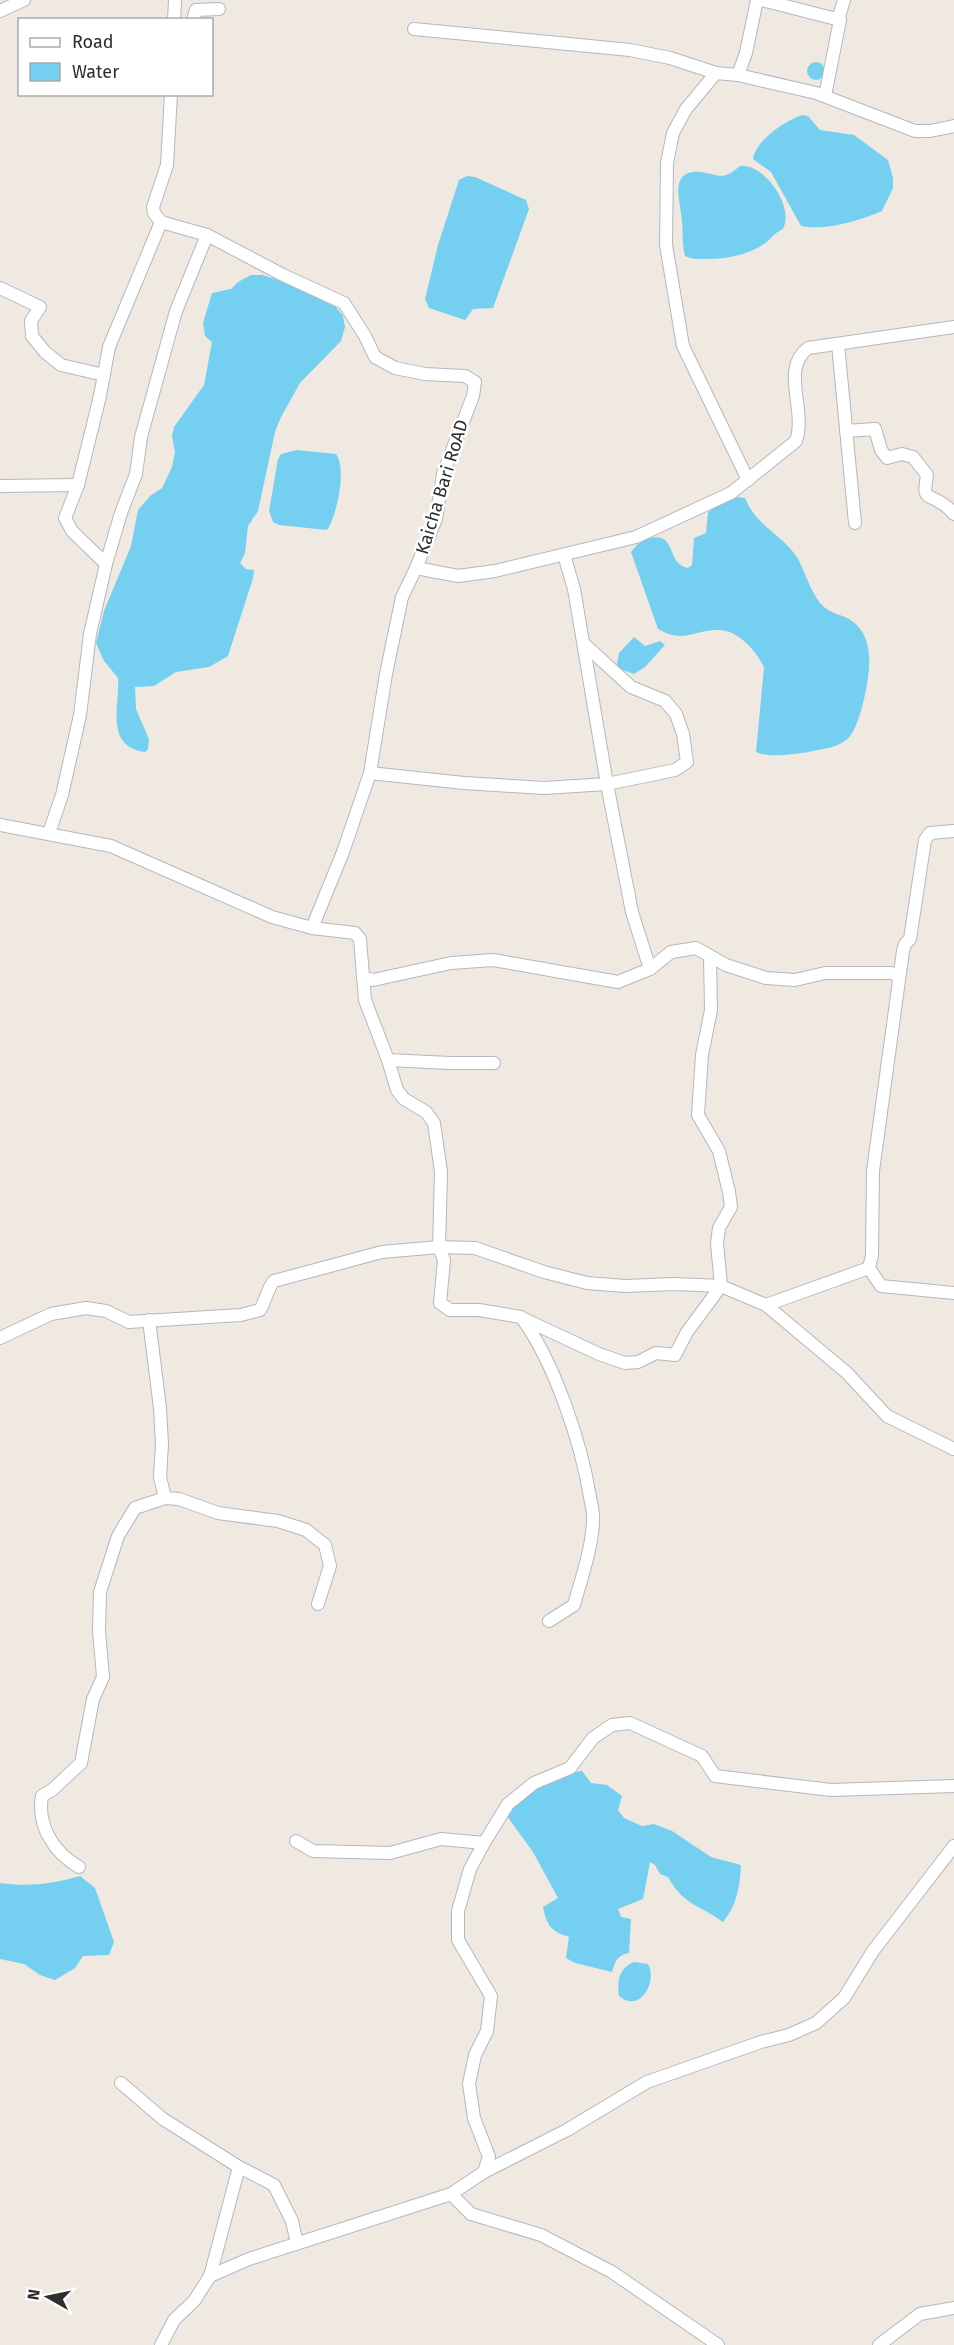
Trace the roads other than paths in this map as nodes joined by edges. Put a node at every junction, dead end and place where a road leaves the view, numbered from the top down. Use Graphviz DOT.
graph roads {
  1 [pos="24,0"];
  2 [pos="175,0"];
  3 [pos="757,0"];
  4 [pos="762,0"];
  5 [pos="844,0"];
  6 [pos="219,9"];
  7 [pos="0,11"];
  8 [pos="174,18"];
  9 [pos="194,18"];
  10 [pos="838,20"];
  11 [pos="414,28"];
  12 [pos="716,73"];
  13 [pos="738,75"];
  14 [pos="171,96"];
  15 [pos="825,96"];
  16 [pos="954,126"];
  17 [pos="161,222"];
  18 [pos="207,235"];
  19 [pos="0,288"];
  20 [pos="954,327"];
  21 [pos="838,344"];
  22 [pos="104,375"];
  23 [pos="846,431"];
  24 [pos="747,480"];
  25 [pos="78,485"];
  26 [pos="0,486"];
  27 [pos="954,514"];
  28 [pos="855,523"];
  29 [pos="564,555"];
  30 [pos="106,564"];
  31 [pos="416,568"];
  32 [pos="584,644"];
  33 [pos="370,773"];
  34 [pos="607,784"];
  35 [pos="0,825"];
  36 [pos="954,831"];
  37 [pos="49,833"];
  38 [pos="312,928"];
  39 [pos="710,957"];
  40 [pos="650,969"];
  41 [pos="899,976"];
  42 [pos="363,978"];
  43 [pos="388,1060"];
  44 [pos="494,1063"];
  45 [pos="439,1247"];
  46 [pos="869,1268"];
  47 [pos="721,1286"];
  48 [pos="954,1293"];
  49 [pos="766,1305"];
  50 [pos="520,1317"];
  51 [pos="149,1320"];
  52 [pos="0,1338"];
  53 [pos="954,1449"];
  54 [pos="165,1498"];
  55 [pos="318,1604"];
  56 [pos="549,1621"];
  57 [pos="954,1786"];
  58 [pos="296,1841"];
  59 [pos="484,1842"];
  60 [pos="954,1846"];
  61 [pos="79,1867"];
  62 [pos="121,2083"];
  63 [pos="240,2167"];
  64 [pos="484,2172"];
  65 [pos="451,2194"];
  66 [pos="297,2243"];
  67 [pos="210,2276"];
  68 [pos="954,2308"];
  69 [pos="161,2345"];
  70 [pos="718,2345"];
  71 [pos="879,2345"];
  1 -- 7 [label="street"];
  2 -- 8 [label="street"];
  3 -- 13 [label="street"];
  4 -- 10 [label="street"];
  5 -- 10 [label="street"];
  6 -- 9 [label="street"];
  10 -- 15 [label="street"];
  11 -- 12 [label="street"];
  12 -- 13 [label="street"];
  12 -- 24 [label="street"];
  13 -- 15 [label="street"];
  14 -- 17 [label="street"];
  15 -- 16 [label="street"];
  17 -- 18 [label="street, Kaicha Bari RoAD"];
  17 -- 22 [label="street"];
  18 -- 30 [label="street"];
  18 -- 31 [label="street, Kaicha Bari RoAD"];
  19 -- 22 [label="street"];
  20 -- 21 [label="street"];
  21 -- 23 [label="street"];
  21 -- 24 [label="street"];
  22 -- 25 [label="street"];
  23 -- 27 [label="street"];
  23 -- 28 [label="street"];
  24 -- 29 [label="street"];
  25 -- 26 [label="street"];
  25 -- 30 [label="street"];
  29 -- 31 [label="street"];
  29 -- 32 [label="street"];
  30 -- 37 [label="street"];
  31 -- 33 [label="street, Kaicha Bari RoAD"];
  32 -- 34 [label="street"];
  32 -- 34 [label="street"];
  33 -- 34 [label="street"];
  33 -- 38 [label="street, Kaicha Bari RoAD"];
  34 -- 40 [label="street"];
  35 -- 37 [label="street"];
  36 -- 41 [label="street"];
  37 -- 38 [label="street"];
  38 -- 42 [label="street"];
  39 -- 40 [label="street"];
  39 -- 41 [label="street"];
  39 -- 47 [label="street"];
  40 -- 42 [label="street"];
  41 -- 46 [label="street"];
  42 -- 43 [label="street"];
  43 -- 44 [label="street"];
  43 -- 45 [label="street"];
  45 -- 47 [label="street"];
  45 -- 50 [label="street"];
  45 -- 51 [label="street"];
  46 -- 48 [label="street"];
  46 -- 49 [label="street"];
  47 -- 49 [label="street"];
  47 -- 50 [label="street"];
  49 -- 53 [label="street"];
  50 -- 56 [label="street"];
  51 -- 52 [label="street"];
  51 -- 54 [label="street"];
  54 -- 55 [label="street"];
  54 -- 61 [label="street"];
  57 -- 59 [label="street"];
  58 -- 59 [label="street"];
  59 -- 64 [label="street"];
  60 -- 64 [label="street"];
  62 -- 63 [label="street"];
  63 -- 66 [label="street"];
  63 -- 67 [label="street"];
  64 -- 65 [label="street"];
  65 -- 66 [label="street"];
  65 -- 70 [label="street"];
  66 -- 67 [label="street"];
  67 -- 69 [label="street"];
  68 -- 71 [label="street"];
}
